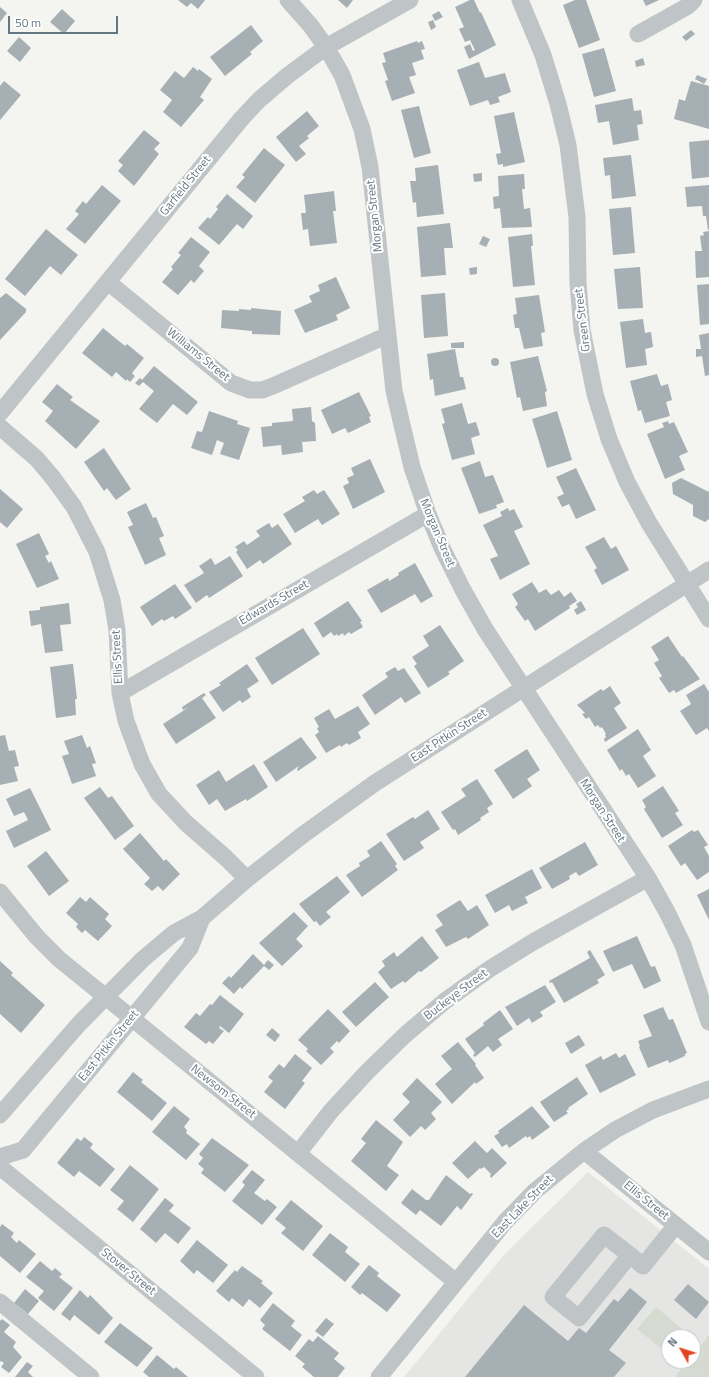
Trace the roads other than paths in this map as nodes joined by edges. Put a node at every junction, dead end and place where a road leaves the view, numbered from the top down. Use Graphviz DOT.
graph roads {
  1 [pos="288,0"];
  2 [pos="410,0"];
  3 [pos="520,0"];
  4 [pos="694,0"];
  5 [pos="638,34"];
  6 [pos="326,47"];
  7 [pos="108,282"];
  8 [pos="388,335"];
  9 [pos="0,413"];
  10 [pos="0,427"];
  11 [pos="428,514"];
  12 [pos="709,570"];
  13 [pos="687,584"];
  14 [pos="709,619"];
  15 [pos="523,688"];
  16 [pos="120,693"];
  17 [pos="648,878"];
  18 [pos="247,879"];
  19 [pos="0,892"];
  20 [pos="202,918"];
  21 [pos="104,998"];
  22 [pos="131,1019"];
  23 [pos="709,1022"];
  24 [pos="709,1089"];
  25 [pos="0,1115"];
  26 [pos="584,1150"];
  27 [pos="299,1152"];
  28 [pos="0,1156"];
  29 [pos="0,1167"];
  30 [pos="676,1225"];
  31 [pos="709,1252"];
  32 [pos="630,1255"];
  33 [pos="456,1282"];
  34 [pos="0,1302"];
  35 [pos="91,1377"];
  36 [pos="256,1377"];
  37 [pos="379,1377"];
  1 -- 6 [label="street, Morgan Street"];
  2 -- 6 [label="street, Garfield Street"];
  3 -- 13 [label="street, Green Street"];
  4 -- 5 [label="street"];
  6 -- 7 [label="street, Garfield Street"];
  6 -- 8 [label="street, Morgan Street"];
  7 -- 8 [label="street, Williams Street"];
  7 -- 9 [label="street, Garfield Street"];
  8 -- 11 [label="street, Morgan Street"];
  10 -- 16 [label="street, Ellis Street"];
  11 -- 15 [label="street, Morgan Street"];
  11 -- 16 [label="street, Edwards Street"];
  12 -- 13 [label="street, East Pitkin Street"];
  13 -- 14 [label="street, Green Street"];
  13 -- 15 [label="street, East Pitkin Street"];
  15 -- 17 [label="street, Morgan Street"];
  15 -- 18 [label="street, East Pitkin Street"];
  16 -- 18 [label="street, Ellis Street"];
  17 -- 23 [label="street, Morgan Street"];
  17 -- 27 [label="street, Buckeye Street"];
  18 -- 20 [label="street, East Pitkin Street"];
  19 -- 21 [label="street, Newsom Street"];
  20 -- 21 [label="street, East Pitkin Street"];
  20 -- 22 [label="street, East Pitkin Street"];
  21 -- 22 [label="street, Newsom Street"];
  21 -- 25 [label="street, East Pitkin Street"];
  22 -- 27 [label="street, Newsom Street"];
  22 -- 28 [label="street, East Pitkin Street"];
  24 -- 26 [label="street, East Lake Street"];
  26 -- 30 [label="street, Ellis Street"];
  26 -- 33 [label="street, East Lake Street"];
  27 -- 33 [label="street, Newsom Street"];
  29 -- 36 [label="street, Stover Street"];
  30 -- 31 [label="street, Ellis Street"];
  30 -- 32 [label="street"];
  32 -- 32 [label="street"];
  33 -- 37 [label="street, East Lake Street"];
  34 -- 35 [label="street"];
}
